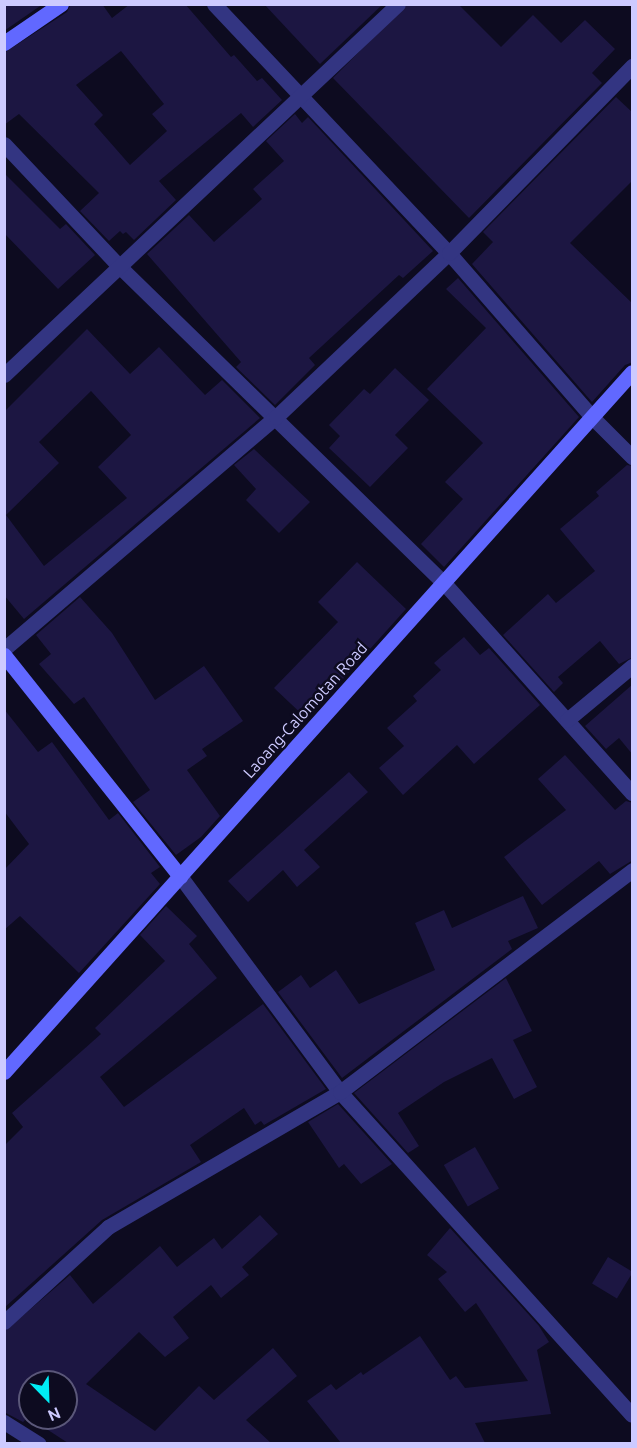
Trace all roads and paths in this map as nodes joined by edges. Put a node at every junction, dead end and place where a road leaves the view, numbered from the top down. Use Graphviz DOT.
graph roads {
  1 [pos="61,4"];
  2 [pos="214,4"];
  3 [pos="398,4"];
  4 [pos="4,43"];
  5 [pos="633,66"];
  6 [pos="302,98"];
  7 [pos="4,144"];
  8 [pos="449,253"];
  9 [pos="120,267"];
  10 [pos="633,372"];
  11 [pos="4,375"];
  12 [pos="276,417"];
  13 [pos="592,417"];
  14 [pos="633,457"];
  15 [pos="444,583"];
  16 [pos="4,649"];
  17 [pos="4,655"];
  18 [pos="633,666"];
  19 [pos="567,720"];
  20 [pos="633,794"];
  21 [pos="633,870"];
  22 [pos="180,876"];
  23 [pos="4,1072"];
  24 [pos="340,1092"];
  25 [pos="4,1323"];
  26 [pos="633,1415"];
  27 [pos="4,1422"];
  28 [pos="39,1443"];
  1 -- 4 [label="main road"];
  2 -- 6 [label="street"];
  3 -- 6 [label="street"];
  5 -- 8 [label="street"];
  6 -- 8 [label="street"];
  6 -- 9 [label="street"];
  7 -- 9 [label="street"];
  8 -- 12 [label="street"];
  8 -- 13 [label="street"];
  9 -- 11 [label="street"];
  9 -- 12 [label="street"];
  10 -- 13 [label="main road, Laoang-Calomotan Road"];
  12 -- 15 [label="street"];
  12 -- 16 [label="street"];
  13 -- 14 [label="street"];
  13 -- 15 [label="main road, Laoang-Calomotan Road"];
  15 -- 19 [label="street"];
  15 -- 22 [label="main road, Laoang-Calomotan Road"];
  17 -- 22 [label="main road"];
  18 -- 19 [label="street"];
  19 -- 20 [label="street"];
  21 -- 24 [label="street"];
  22 -- 23 [label="main road, Laoang-Calomotan Road"];
  22 -- 24 [label="street"];
  24 -- 25 [label="street"];
  24 -- 26 [label="street"];
  27 -- 28 [label="street"];
}
